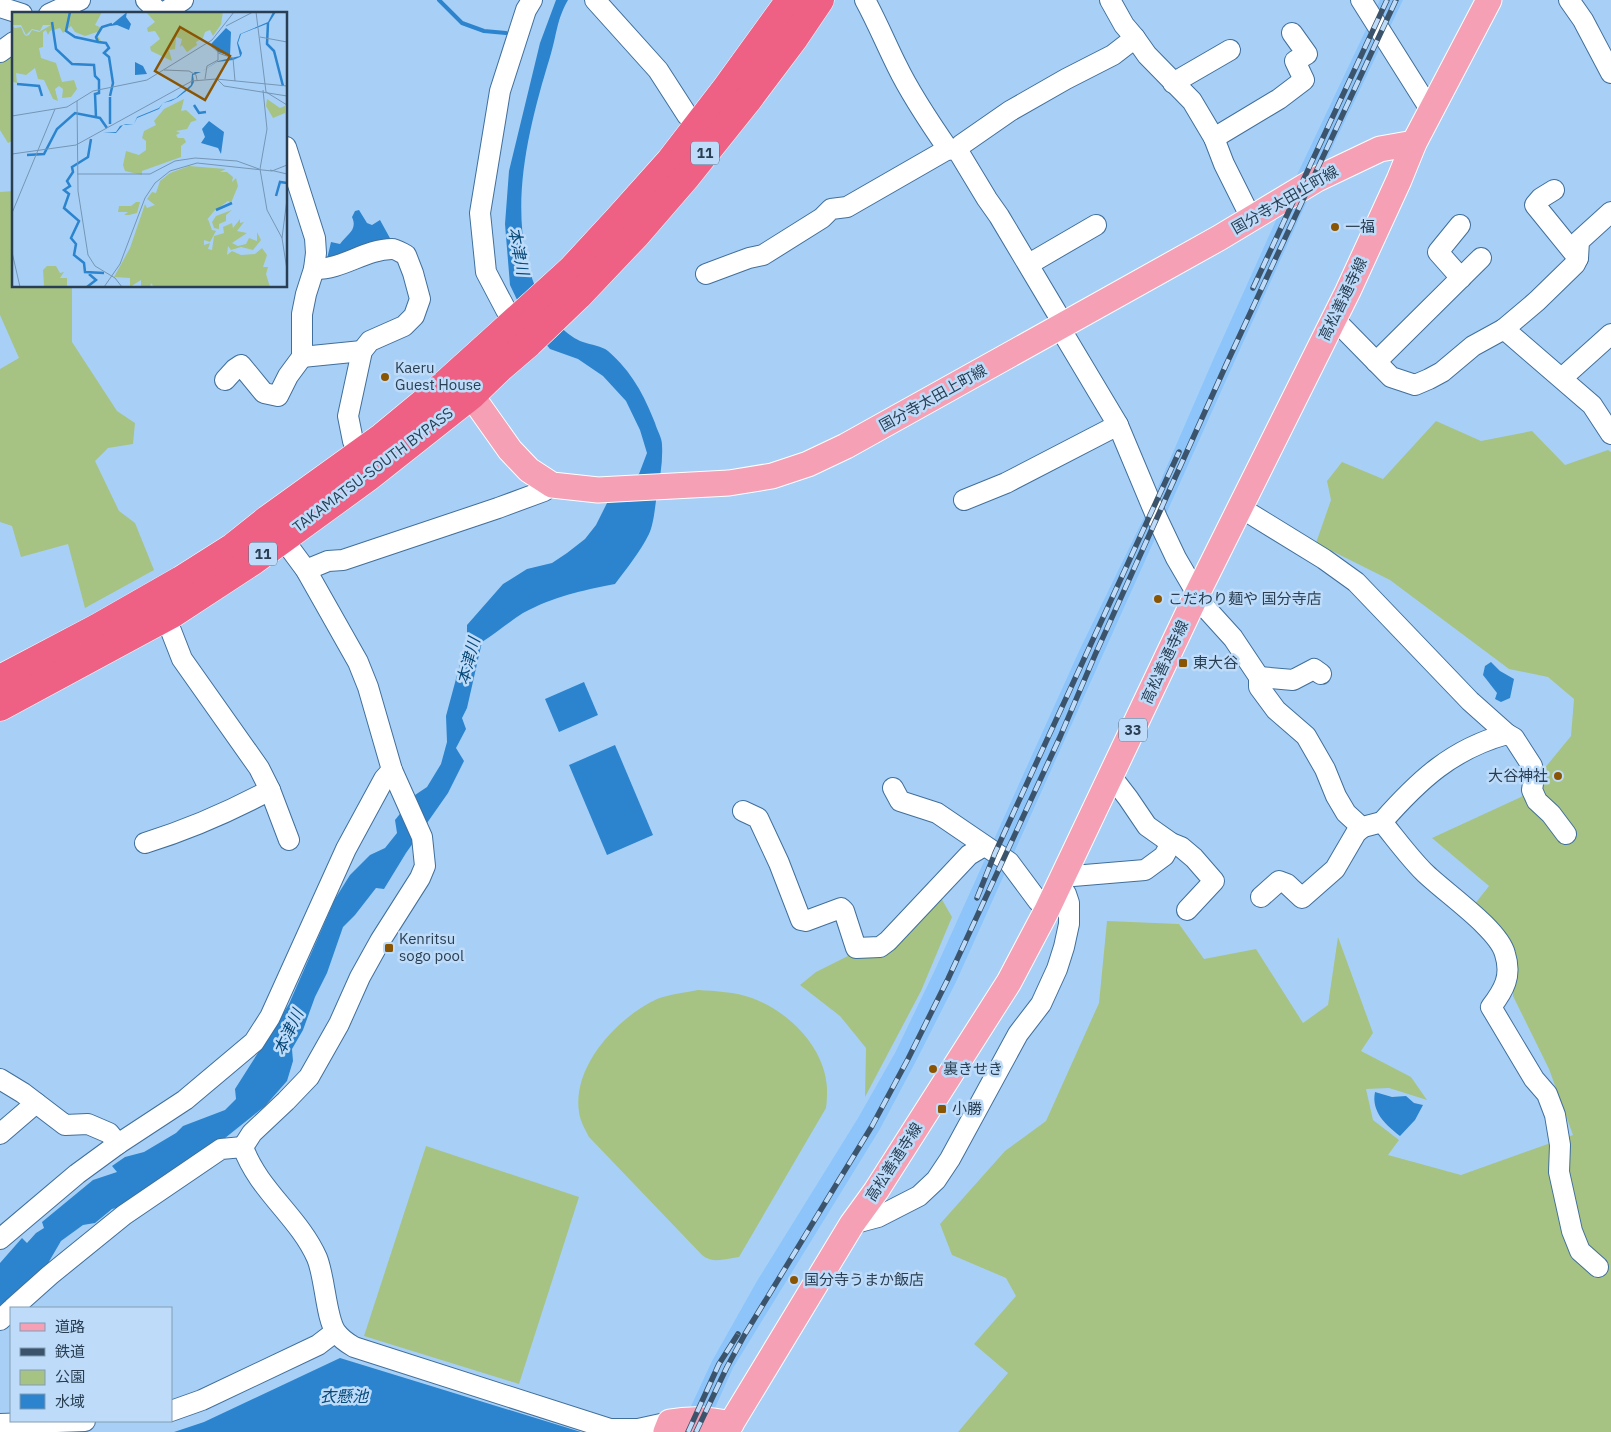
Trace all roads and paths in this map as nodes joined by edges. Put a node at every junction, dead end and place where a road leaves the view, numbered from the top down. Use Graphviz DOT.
graph roads {
  1 [pos="80,0"];
  2 [pos="146,0"];
  3 [pos="183,0"];
  4 [pos="532,0"];
  5 [pos="595,0"];
  6 [pos="790,0"];
  7 [pos="820,0"];
  8 [pos="864,0"];
  9 [pos="1110,0"];
  10 [pos="1361,0"];
  11 [pos="1489,0"];
  12 [pos="1570,0"];
  13 [pos="0,7"];
  14 [pos="16,12"];
  15 [pos="53,12"];
  16 [pos="159,12"];
  17 [pos="164,12"];
  18 [pos="1292,34"];
  19 [pos="1135,38"];
  20 [pos="12,43"];
  21 [pos="1230,50"];
  22 [pos="0,52"];
  23 [pos="1611,74"];
  24 [pos="1173,83"];
  25 [pos="1431,111"];
  26 [pos="697,126"];
  27 [pos="1214,138"];
  28 [pos="1414,143"];
  29 [pos="953,150"];
  30 [pos="288,153"];
  31 [pos="1554,190"];
  32 [pos="1611,212"];
  33 [pos="1250,218"];
  34 [pos="1096,224"];
  35 [pos="1460,225"];
  36 [pos="1481,258"];
  37 [pos="1578,258"];
  38 [pos="1029,264"];
  39 [pos="314,269"];
  40 [pos="706,274"];
  41 [pos="1461,278"];
  42 [pos="574,283"];
  43 [pos="1333,321"];
  44 [pos="1062,326"];
  45 [pos="1504,329"];
  46 [pos="522,332"];
  47 [pos="1611,334"];
  48 [pos="362,351"];
  49 [pos="302,357"];
  50 [pos="1376,362"];
  51 [pos="1562,378"];
  52 [pos="225,380"];
  53 [pos="464,385"];
  54 [pos="1118,425"];
  55 [pos="1611,434"];
  56 [pos="358,454"];
  57 [pos="552,484"];
  58 [pos="964,500"];
  59 [pos="1241,508"];
  60 [pos="276,529"];
  61 [pos="306,570"];
  62 [pos="1197,594"];
  63 [pos="166,618"];
  64 [pos="3,674"];
  65 [pos="1321,674"];
  66 [pos="1259,677"];
  67 [pos="37,688"];
  68 [pos="0,707"];
  69 [pos="1507,734"];
  70 [pos="1111,776"];
  71 [pos="394,777"];
  72 [pos="893,788"];
  73 [pos="270,790"];
  74 [pos="744,811"];
  75 [pos="1372,824"];
  76 [pos="1566,834"];
  77 [pos="289,840"];
  78 [pos="145,843"];
  79 [pos="1170,843"];
  80 [pos="984,846"];
  81 [pos="1062,880"];
  82 [pos="1261,897"];
  83 [pos="1047,910"];
  84 [pos="1187,910"];
  85 [pos="0,1080"];
  86 [pos="36,1103"];
  87 [pos="0,1134"];
  88 [pos="118,1144"];
  89 [pos="243,1147"];
  90 [pos="852,1224"];
  91 [pos="0,1239"];
  92 [pos="1598,1267"];
  93 [pos="14,1307"];
  94 [pos="10,1311"];
  95 [pos="0,1320"];
  96 [pos="335,1332"];
  97 [pos="172,1411"];
  98 [pos="57,1422"];
  99 [pos="0,1424"];
  100 [pos="668,1427"];
  101 [pos="728,1428"];
  1 -- 15 [label="street"];
  2 -- 16 [label="street"];
  3 -- 17 [label="street"];
  4 -- 46 [label="street"];
  5 -- 26 [label="street"];
  6 -- 26 [label="highway, TAKAMATSU-SOUTH BYPASS / 11"];
  7 -- 42 [label="highway, TAKAMATSU-SOUTH BYPASS / 11"];
  8 -- 29 [label="street"];
  9 -- 19 [label="street"];
  10 -- 25 [label="street"];
  11 -- 25 [label="main road, 高松善通寺線 / 33"];
  12 -- 23 [label="street"];
  13 -- 14 [label="street"];
  18 -- 27 [label="street"];
  19 -- 24 [label="street"];
  19 -- 29 [label="street"];
  20 -- 22 [label="street"];
  21 -- 24 [label="street"];
  24 -- 27 [label="street"];
  25 -- 28 [label="main road, 高松善通寺線 / 33"];
  26 -- 42 [label="highway, TAKAMATSU-SOUTH BYPASS / 11"];
  27 -- 33 [label="street"];
  28 -- 33 [label="main road, 国分寺太田上町線"];
  28 -- 43 [label="main road, 高松善通寺線 / 33"];
  29 -- 38 [label="street"];
  29 -- 40 [label="street"];
  30 -- 39 [label="street"];
  31 -- 37 [label="street"];
  32 -- 37 [label="street"];
  33 -- 44 [label="main road, 国分寺太田上町線"];
  34 -- 38 [label="street"];
  35 -- 41 [label="street"];
  36 -- 41 [label="street"];
  37 -- 45 [label="street"];
  38 -- 44 [label="street"];
  39 -- 48 [label="street"];
  39 -- 49 [label="street"];
  41 -- 50 [label="street"];
  42 -- 46 [label="highway, TAKAMATSU-SOUTH BYPASS / 11"];
  43 -- 50 [label="street"];
  43 -- 59 [label="main road, 高松善通寺線 / 33"];
  44 -- 54 [label="street"];
  44 -- 57 [label="main road, 国分寺太田上町線"];
  45 -- 50 [label="street"];
  45 -- 51 [label="street"];
  46 -- 53 [label="highway, TAKAMATSU-SOUTH BYPASS / 11"];
  47 -- 51 [label="street"];
  48 -- 49 [label="street"];
  48 -- 56 [label="street"];
  49 -- 52 [label="street"];
  51 -- 55 [label="street"];
  53 -- 56 [label="highway, TAKAMATSU-SOUTH BYPASS / 11"];
  53 -- 57 [label="main road, 国分寺太田上町線"];
  53 -- 60 [label="highway, TAKAMATSU-SOUTH BYPASS / 11"];
  54 -- 58 [label="street"];
  54 -- 62 [label="street"];
  56 -- 60 [label="highway, TAKAMATSU-SOUTH BYPASS / 11"];
  57 -- 61 [label="street"];
  59 -- 62 [label="main road, 高松善通寺線 / 33"];
  59 -- 69 [label="street"];
  60 -- 61 [label="street"];
  60 -- 63 [label="highway, TAKAMATSU-SOUTH BYPASS / 11"];
  60 -- 64 [label="highway, TAKAMATSU-SOUTH BYPASS / 11"];
  61 -- 71 [label="street"];
  62 -- 66 [label="street"];
  62 -- 70 [label="main road, 高松善通寺線 / 33"];
  63 -- 67 [label="highway, TAKAMATSU-SOUTH BYPASS / 11"];
  63 -- 73 [label="street"];
  64 -- 67 [label="main road"];
  65 -- 66 [label="street"];
  66 -- 75 [label="street"];
  67 -- 68 [label="highway, TAKAMATSU-SOUTH BYPASS / 11"];
  69 -- 75 [label="street"];
  69 -- 76 [label="street"];
  70 -- 79 [label="street"];
  70 -- 81 [label="main road, 高松善通寺線 / 33"];
  71 -- 88 [label="street"];
  71 -- 89 [label="street"];
  72 -- 80 [label="street"];
  73 -- 77 [label="street"];
  73 -- 78 [label="street"];
  74 -- 80 [label="street"];
  75 -- 82 [label="street"];
  75 -- 92 [label="street"];
  79 -- 81 [label="street"];
  79 -- 84 [label="street"];
  80 -- 83 [label="street"];
  81 -- 83 [label="main road, 高松善通寺線 / 33"];
  81 -- 90 [label="street"];
  83 -- 90 [label="main road, 高松善通寺線 / 33"];
  85 -- 86 [label="street"];
  86 -- 87 [label="street"];
  86 -- 88 [label="street"];
  88 -- 91 [label="street"];
  89 -- 93 [label="street"];
  89 -- 96 [label="street"];
  90 -- 101 [label="main road, 高松善通寺線 / 33"];
  94 -- 95 [label="street"];
  96 -- 97 [label="street"];
  96 -- 100 [label="street"];
  98 -- 99 [label="street"];
  100 -- 101 [label="main road"];
}
